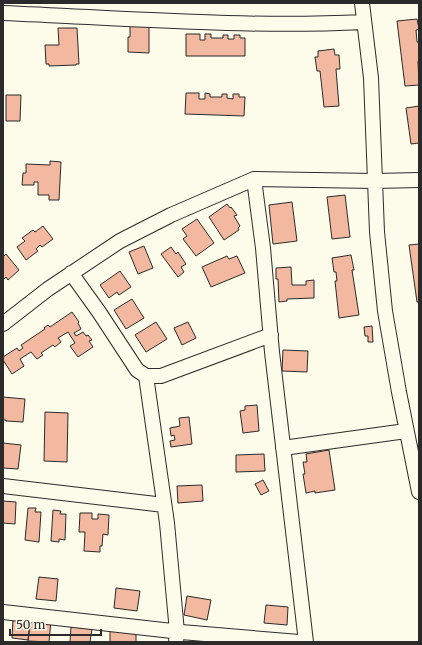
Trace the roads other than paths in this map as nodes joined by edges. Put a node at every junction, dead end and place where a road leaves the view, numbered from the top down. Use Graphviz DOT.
graph roads {
  1 [pos="362,3"];
  2 [pos="3,13"];
  3 [pos="364,22"];
  4 [pos="254,179"];
  5 [pos="419,180"];
  6 [pos="375,181"];
  7 [pos="71,273"];
  8 [pos="3,324"];
  9 [pos="270,335"];
  10 [pos="146,376"];
  11 [pos="406,431"];
  12 [pos="283,448"];
  13 [pos="3,486"];
  14 [pos="419,492"];
  15 [pos="164,505"];
  16 [pos="3,612"];
  17 [pos="176,637"];
  18 [pos="299,642"];
  19 [pos="306,642"];
  1 -- 3 [label="street"];
  2 -- 3 [label="street"];
  3 -- 6 [label="street"];
  4 -- 6 [label="street"];
  4 -- 7 [label="street"];
  4 -- 9 [label="street"];
  5 -- 6 [label="street"];
  6 -- 11 [label="street"];
  7 -- 8 [label="street"];
  7 -- 10 [label="street"];
  9 -- 10 [label="street"];
  9 -- 12 [label="street"];
  10 -- 15 [label="street"];
  11 -- 12 [label="street"];
  11 -- 14 [label="street"];
  12 -- 19 [label="street"];
  13 -- 15 [label="street"];
  15 -- 17 [label="street"];
  16 -- 17 [label="street"];
  17 -- 18 [label="street"];
}
